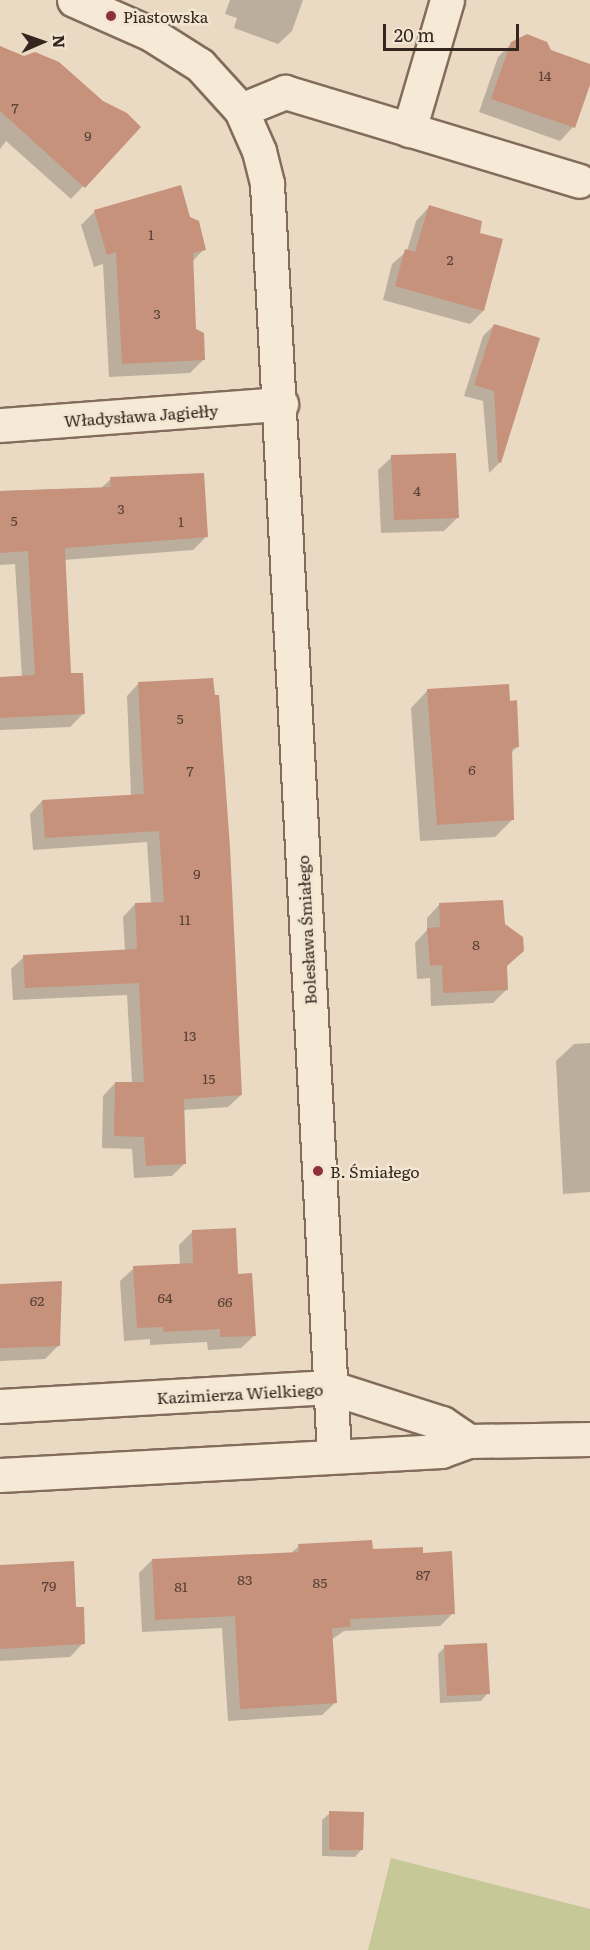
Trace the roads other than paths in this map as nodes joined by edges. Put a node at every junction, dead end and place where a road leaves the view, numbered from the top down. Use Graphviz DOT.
graph roads {
  1 [pos="74,0"];
  2 [pos="447,0"];
  3 [pos="240,110"];
  4 [pos="410,130"];
  5 [pos="579,182"];
  6 [pos="281,404"];
  7 [pos="0,426"];
  8 [pos="329,1387"];
  9 [pos="0,1406"];
  10 [pos="590,1439"];
  11 [pos="469,1441"];
  12 [pos="334,1456"];
  13 [pos="0,1475"];
  1 -- 3 [label="street"];
  2 -- 4 [label="street"];
  3 -- 4 [label="street"];
  3 -- 6 [label="street"];
  4 -- 5 [label="street"];
  6 -- 7 [label="street, Władysława Jagiełły"];
  6 -- 8 [label="street, Bolesława Śmiałego"];
  8 -- 9 [label="street, Kazimierza Wielkiego"];
  8 -- 11 [label="street, Kazimierza Wielkiego"];
  8 -- 12 [label="street, Bolesława Śmiałego"];
  10 -- 11 [label="street"];
  11 -- 12 [label="street"];
  12 -- 13 [label="street"];
}
